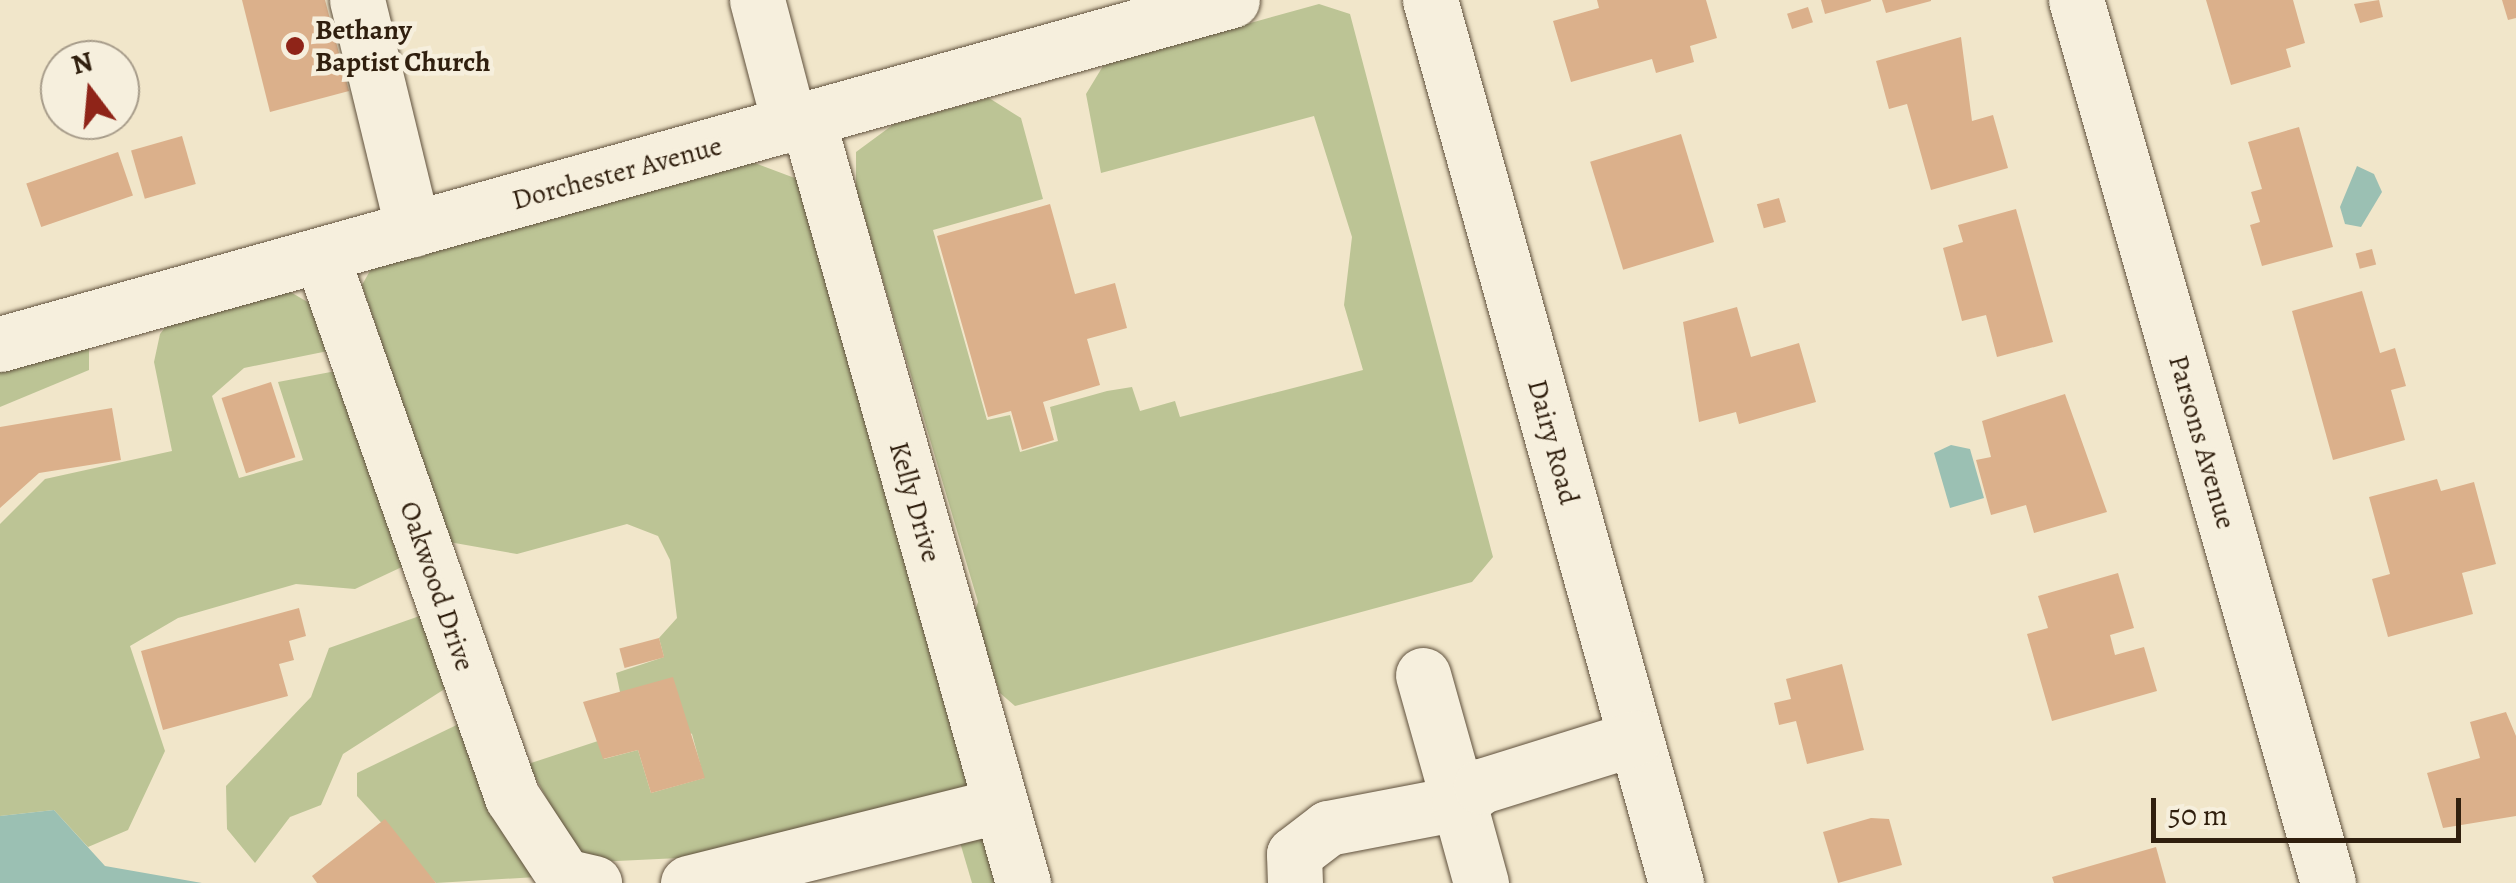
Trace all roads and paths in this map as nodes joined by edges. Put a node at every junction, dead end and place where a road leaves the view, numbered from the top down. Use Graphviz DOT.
graph roads {
  1 [pos="356,0"];
  2 [pos="757,0"];
  3 [pos="1232,0"];
  4 [pos="1430,0"];
  5 [pos="2076,0"];
  6 [pos="799,123"];
  7 [pos="413,230"];
  8 [pos="321,255"];
  9 [pos="0,344"];
  10 [pos="1423,675"];
  11 [pos="1636,738"];
  12 [pos="1459,802"];
  13 [pos="1000,806"];
  14 [pos="594,883"];
  15 [pos="688,883"];
  16 [pos="1022,883"];
  17 [pos="1294,883"];
  18 [pos="1481,883"];
  19 [pos="1676,883"];
  20 [pos="2328,883"];
  1 -- 7 [label="street"];
  2 -- 6 [label="street, Kelly Drive"];
  3 -- 6 [label="street, Dorchester Avenue"];
  4 -- 11 [label="street, Dairy Road"];
  5 -- 20 [label="street, Parsons Avenue"];
  6 -- 7 [label="street, Dorchester Avenue"];
  6 -- 13 [label="street, Kelly Drive"];
  7 -- 8 [label="street, Dorchester Avenue"];
  8 -- 9 [label="street, Dorchester Avenue"];
  8 -- 14 [label="street, Oakwood Drive"];
  10 -- 12 [label="street"];
  11 -- 12 [label="street"];
  11 -- 19 [label="street, Dairy Road"];
  12 -- 17 [label="street"];
  12 -- 18 [label="street"];
  13 -- 15 [label="street"];
  13 -- 16 [label="street, Kelly Drive"];
}
